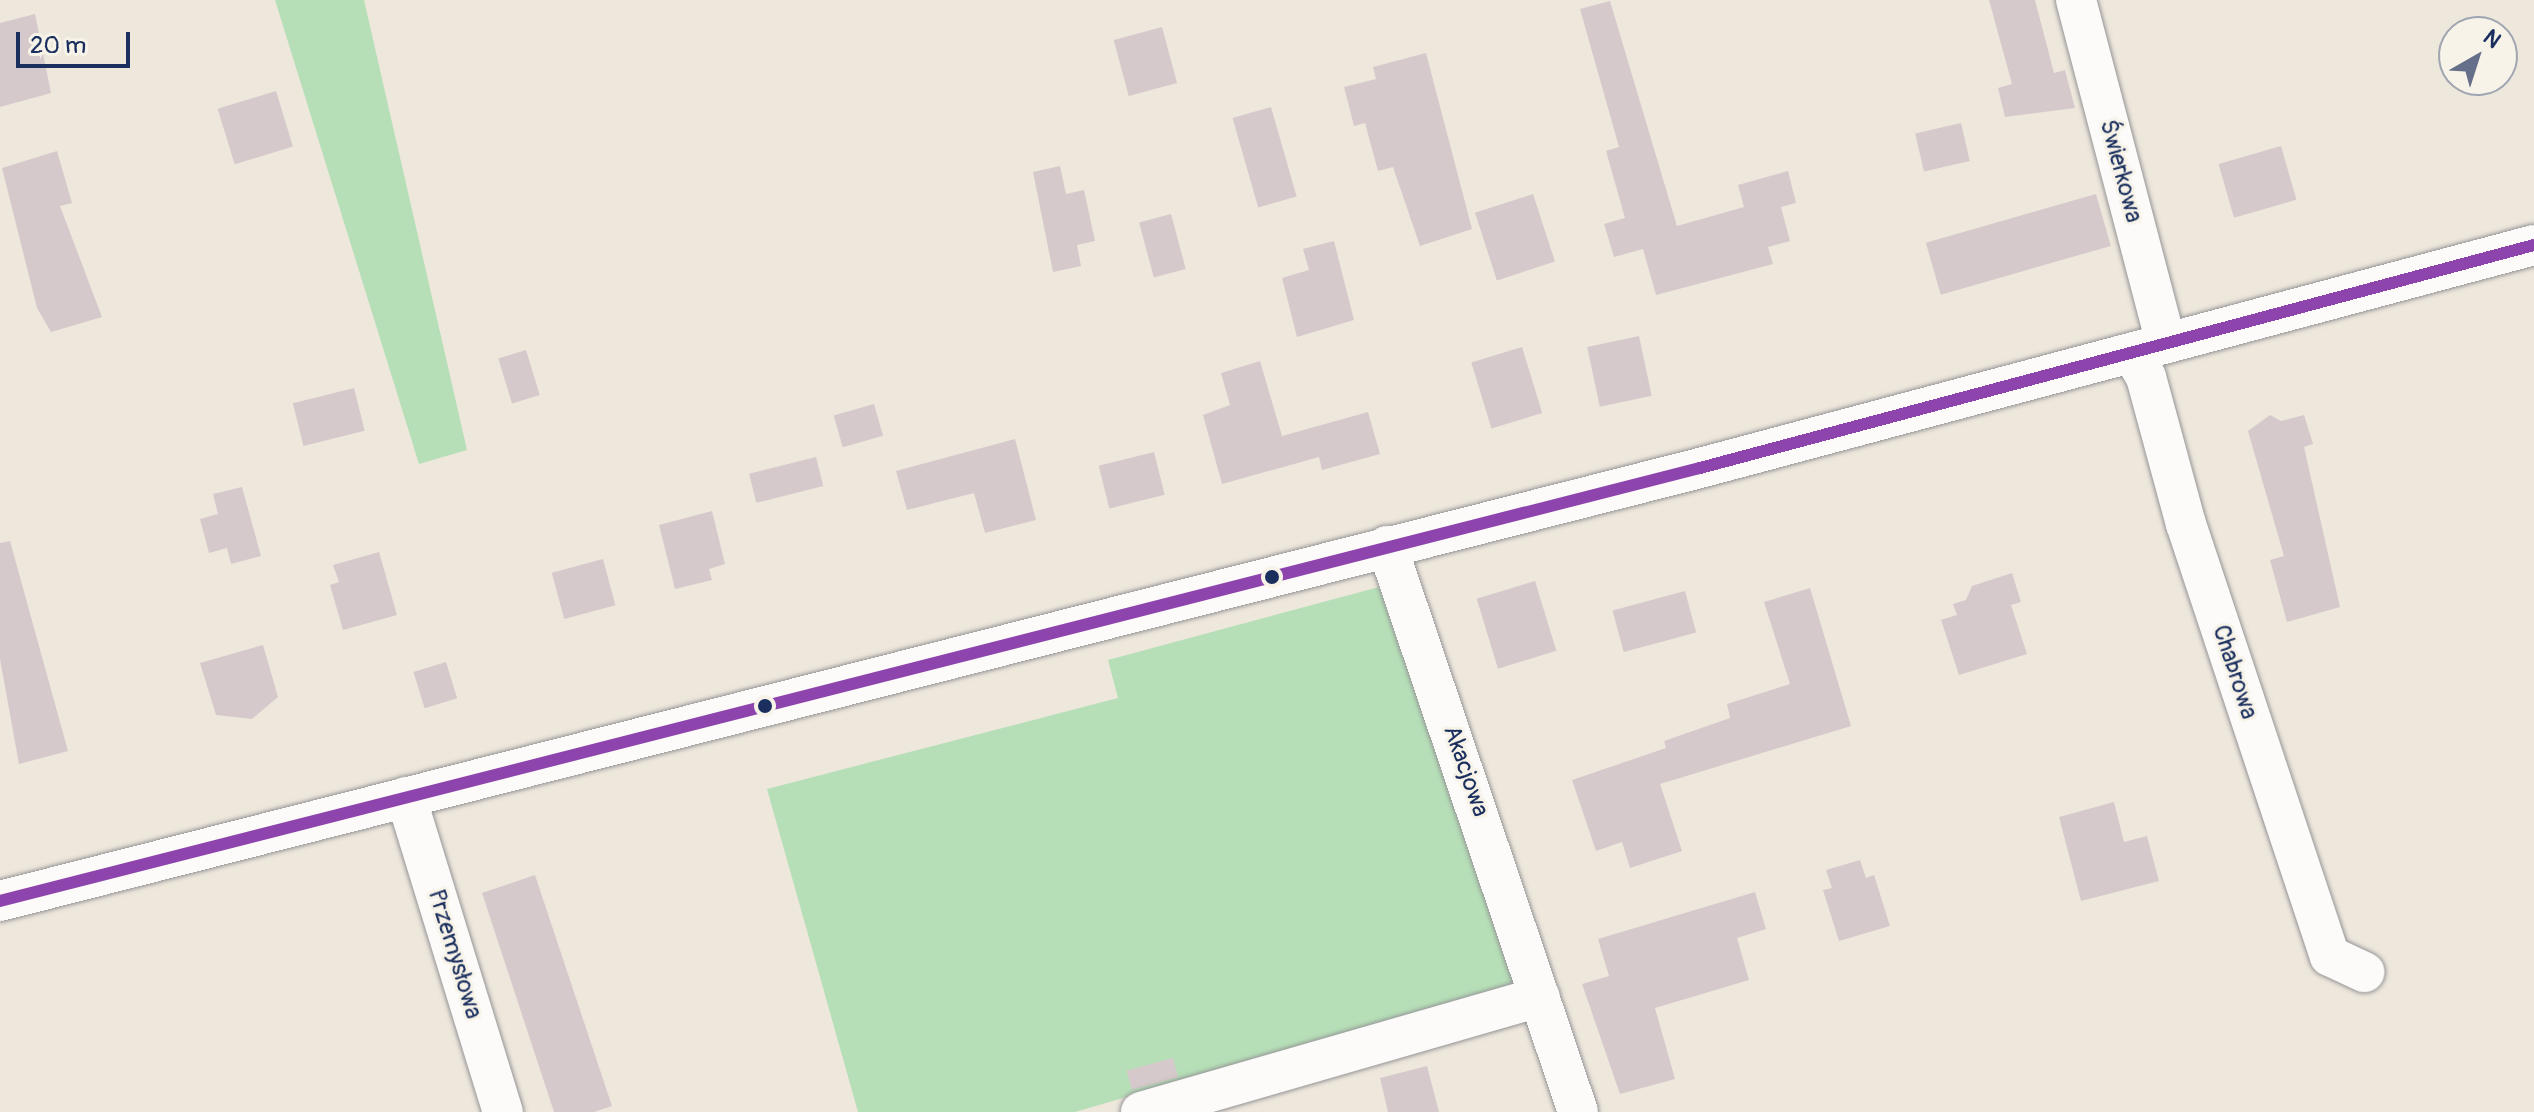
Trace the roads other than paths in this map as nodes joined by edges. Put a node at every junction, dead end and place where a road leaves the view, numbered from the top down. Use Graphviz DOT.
graph roads {
  1 [pos="2076,0"];
  2 [pos="2534,245"];
  3 [pos="2149,348"];
  4 [pos="1387,546"];
  5 [pos="406,797"];
  6 [pos="0,901"];
  7 [pos="2364,972"];
  8 [pos="1540,997"];
  9 [pos="503,1112"];
  10 [pos="1141,1112"];
  11 [pos="1578,1112"];
  1 -- 3 [label="street, Świerkowa"];
  2 -- 3 [label="street"];
  3 -- 4 [label="street"];
  3 -- 7 [label="street, Chabrowa"];
  4 -- 5 [label="street"];
  4 -- 8 [label="street, Akacjowa"];
  5 -- 6 [label="street"];
  5 -- 9 [label="street, Przemysłowa"];
  8 -- 10 [label="street"];
  8 -- 11 [label="street, Akacjowa"];
}
